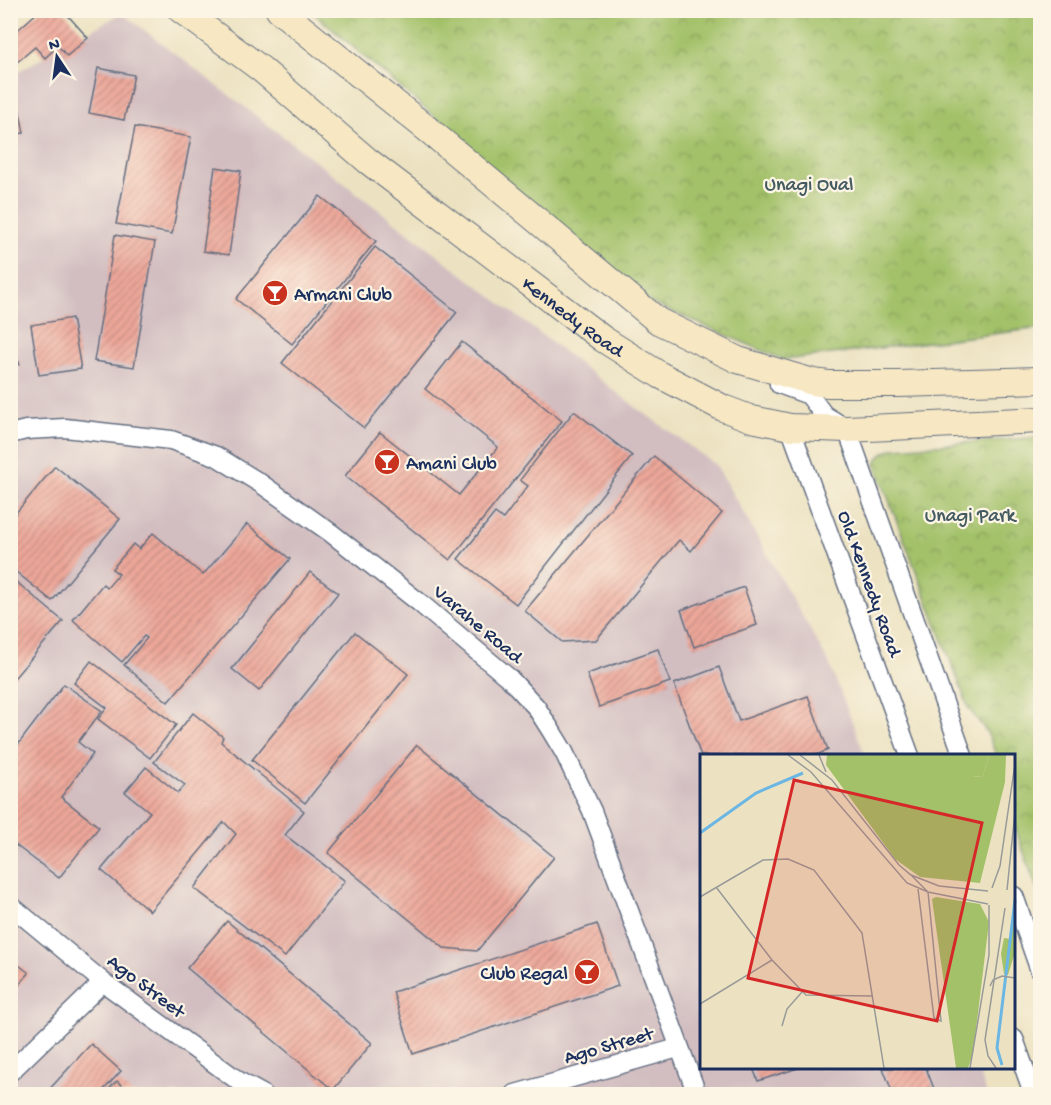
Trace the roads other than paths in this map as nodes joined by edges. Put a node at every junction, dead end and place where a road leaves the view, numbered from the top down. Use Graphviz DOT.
graph roads {
  1 [pos="181,10"];
  2 [pos="279,10"];
  3 [pos="738,360"];
  4 [pos="1041,380"];
  5 [pos="1041,420"];
  6 [pos="790,427"];
  7 [pos="847,429"];
  8 [pos="10,434"];
  9 [pos="909,754"];
  10 [pos="962,754"];
  11 [pos="1015,899"];
  12 [pos="10,904"];
  13 [pos="1041,971"];
  14 [pos="103,981"];
  15 [pos="1015,1043"];
  16 [pos="678,1048"];
  17 [pos="10,1072"];
  18 [pos="262,1095"];
  19 [pos="515,1095"];
  20 [pos="697,1095"];
  21 [pos="1038,1095"];
  1 -- 6 [label="main road, Kennedy Road"];
  2 -- 3 [label="main road"];
  3 -- 4 [label="main road"];
  3 -- 7 [label="street"];
  5 -- 7 [label="main road, Kennedy Road"];
  6 -- 7 [label="main road, Kennedy Road"];
  6 -- 9 [label="street, Old Kennedy Road"];
  7 -- 10 [label="street, Old Kennedy Road"];
  8 -- 16 [label="street, Varahe Road"];
  11 -- 13 [label="street"];
  12 -- 14 [label="street, Ago Street"];
  14 -- 17 [label="street"];
  14 -- 18 [label="street, Ago Street"];
  15 -- 21 [label="street"];
  16 -- 19 [label="street, Ago Street"];
  16 -- 20 [label="street, Varahe Road"];
}
